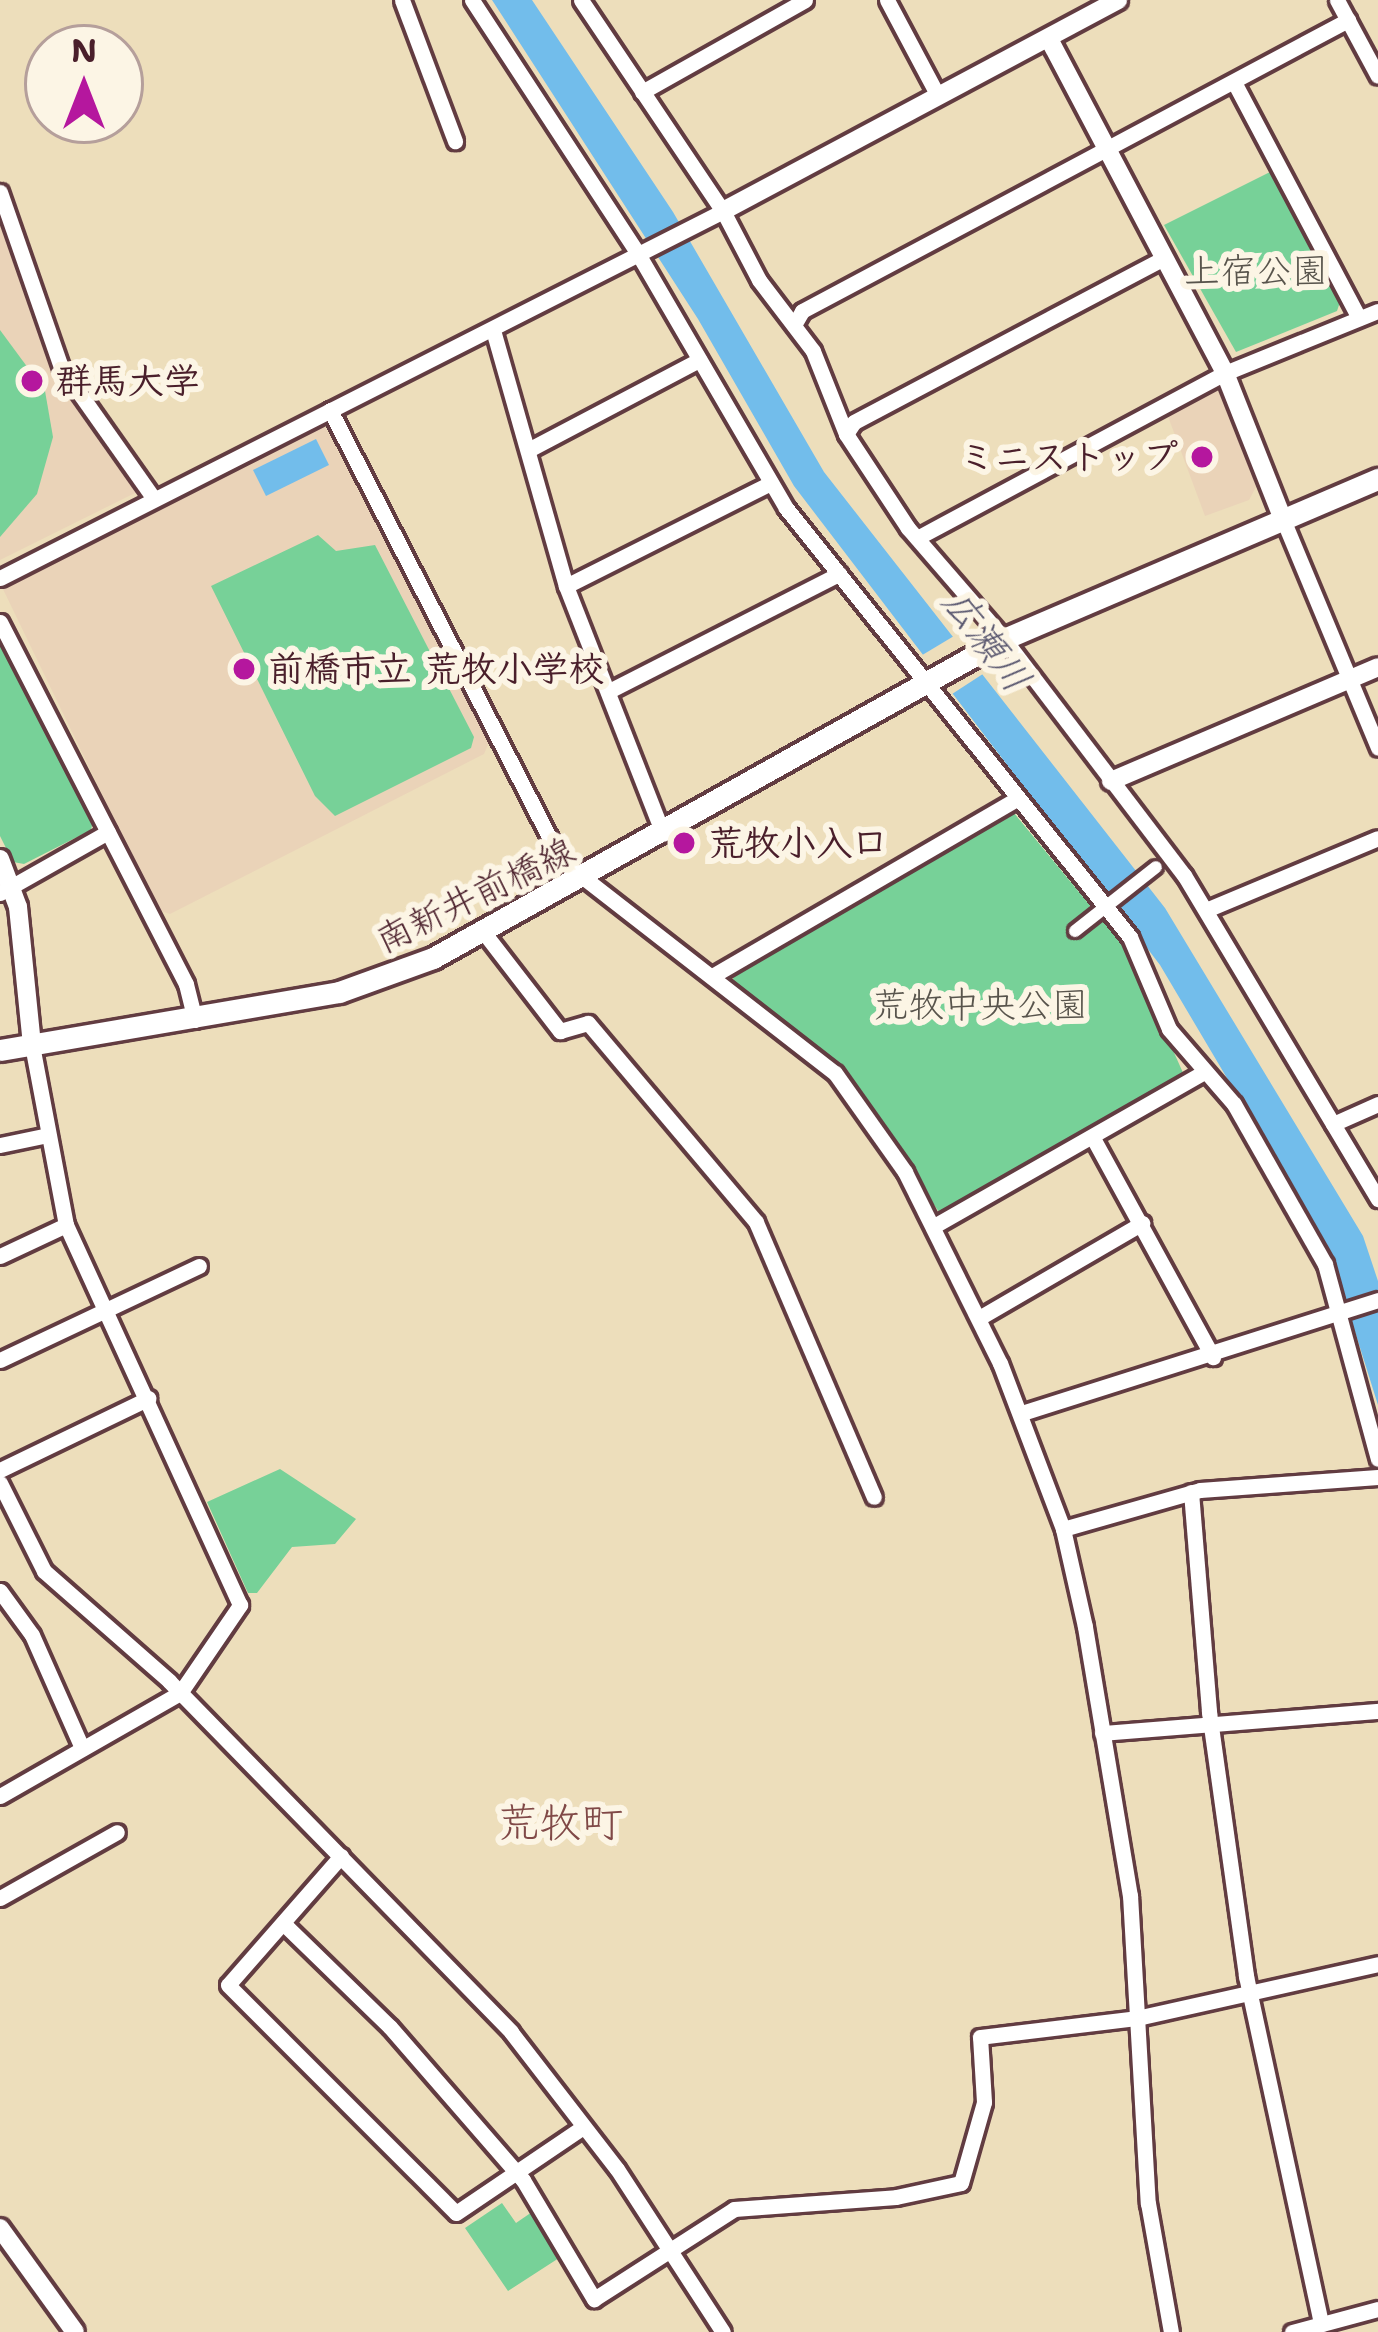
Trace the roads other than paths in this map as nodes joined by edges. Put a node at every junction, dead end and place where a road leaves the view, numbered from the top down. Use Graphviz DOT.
graph roads {
  1 [pos="402,0"];
  2 [pos="472,0"];
  3 [pos="581,0"];
  4 [pos="805,0"];
  5 [pos="887,0"];
  6 [pos="1118,0"];
  7 [pos="1337,0"];
  8 [pos="1348,20"];
  9 [pos="1049,39"];
  10 [pos="1378,76"];
  11 [pos="1234,82"];
  12 [pos="642,92"];
  13 [pos="938,96"];
  14 [pos="455,141"];
  15 [pos="1109,153"];
  16 [pos="0,192"];
  17 [pos="723,212"];
  18 [pos="640,250"];
  19 [pos="1164,258"];
  20 [pos="1378,310"];
  21 [pos="1359,318"];
  22 [pos="794,325"];
  23 [pos="493,330"];
  24 [pos="699,360"];
  25 [pos="1225,373"];
  26 [pos="331,410"];
  27 [pos="846,434"];
  28 [pos="532,448"];
  29 [pos="1378,478"];
  30 [pos="771,483"];
  31 [pos="152,496"];
  32 [pos="1282,517"];
  33 [pos="917,538"];
  34 [pos="839,574"];
  35 [pos="0,578"];
  36 [pos="566,586"];
  37 [pos="0,622"];
  38 [pos="1004,639"];
  39 [pos="1378,668"];
  40 [pos="1350,679"];
  41 [pos="929,681"];
  42 [pos="611,690"];
  43 [pos="1378,748"];
  44 [pos="1111,781"];
  45 [pos="1017,799"];
  46 [pos="108,832"];
  47 [pos="663,834"];
  48 [pos="1378,838"];
  49 [pos="0,859"];
  50 [pos="1150,871"];
  51 [pos="584,879"];
  52 [pos="6,890"];
  53 [pos="1109,905"];
  54 [pos="1206,910"];
  55 [pos="1075,931"];
  56 [pos="485,934"];
  57 [pos="715,975"];
  58 [pos="195,1020"];
  59 [pos="32,1045"];
  60 [pos="0,1050"];
  61 [pos="1204,1072"];
  62 [pos="1378,1104"];
  63 [pos="1333,1124"];
  64 [pos="48,1135"];
  65 [pos="1093,1138"];
  66 [pos="0,1144"];
  67 [pos="1378,1199"];
  68 [pos="1142,1223"];
  69 [pos="66,1226"];
  70 [pos="934,1226"];
  71 [pos="0,1256"];
  72 [pos="199,1266"];
  73 [pos="1378,1300"];
  74 [pos="106,1309"];
  75 [pos="1343,1317"];
  76 [pos="979,1318"];
  77 [pos="1213,1358"];
  78 [pos="0,1360"];
  79 [pos="149,1399"];
  80 [pos="1022,1413"];
  81 [pos="1378,1459"];
  82 [pos="0,1470"];
  83 [pos="1378,1477"];
  84 [pos="0,1483"];
  85 [pos="1191,1492"];
  86 [pos="874,1497"];
  87 [pos="1064,1529"];
  88 [pos="0,1591"];
  89 [pos="7,1613"];
  90 [pos="180,1693"];
  91 [pos="1378,1711"];
  92 [pos="1210,1724"];
  93 [pos="1102,1732"];
  94 [pos="82,1748"];
  95 [pos="0,1796"];
  96 [pos="117,1832"];
  97 [pos="341,1856"];
  98 [pos="0,1898"];
  99 [pos="283,1923"];
  100 [pos="1378,1964"];
  101 [pos="1250,1991"];
  102 [pos="1137,2018"];
  103 [pos="583,2127"];
  104 [pos="517,2174"];
  105 [pos="0,2228"];
  106 [pos="667,2253"];
  107 [pos="1378,2309"];
  108 [pos="1321,2324"];
  109 [pos="75,2332"];
  110 [pos="722,2332"];
  111 [pos="1171,2332"];
  112 [pos="1292,2332"];
  1 -- 14 [label="street"];
  2 -- 18 [label="street"];
  3 -- 12 [label="street"];
  4 -- 12 [label="street"];
  5 -- 13 [label="street"];
  6 -- 9 [label="street"];
  7 -- 8 [label="street"];
  8 -- 10 [label="street"];
  8 -- 11 [label="street"];
  9 -- 13 [label="street"];
  9 -- 15 [label="street"];
  11 -- 15 [label="street"];
  11 -- 21 [label="street"];
  12 -- 17 [label="street"];
  13 -- 17 [label="street"];
  15 -- 19 [label="street"];
  15 -- 22 [label="street"];
  16 -- 31 [label="street"];
  17 -- 18 [label="street"];
  17 -- 22 [label="street"];
  18 -- 23 [label="street"];
  18 -- 24 [label="street"];
  19 -- 25 [label="street"];
  19 -- 27 [label="street"];
  20 -- 21 [label="street"];
  21 -- 25 [label="street"];
  22 -- 27 [label="street"];
  23 -- 26 [label="street"];
  23 -- 28 [label="street"];
  24 -- 28 [label="street"];
  24 -- 30 [label="street"];
  25 -- 32 [label="street"];
  25 -- 33 [label="street"];
  26 -- 31 [label="street"];
  26 -- 51 [label="street"];
  27 -- 33 [label="street"];
  28 -- 36 [label="street"];
  29 -- 32 [label="main road"];
  30 -- 34 [label="street"];
  30 -- 36 [label="street"];
  31 -- 35 [label="street"];
  32 -- 38 [label="main road"];
  32 -- 40 [label="street"];
  33 -- 38 [label="street"];
  34 -- 41 [label="street"];
  34 -- 42 [label="street"];
  36 -- 42 [label="street"];
  37 -- 46 [label="street"];
  38 -- 41 [label="main road, 南新井前橋線"];
  38 -- 44 [label="street"];
  39 -- 40 [label="street"];
  40 -- 43 [label="street"];
  40 -- 44 [label="street"];
  41 -- 45 [label="street"];
  41 -- 47 [label="main road, 南新井前橋線"];
  42 -- 47 [label="street"];
  44 -- 54 [label="street"];
  45 -- 53 [label="street"];
  45 -- 57 [label="street"];
  46 -- 52 [label="street"];
  46 -- 58 [label="street"];
  47 -- 51 [label="main road, 南新井前橋線"];
  48 -- 54 [label="street"];
  49 -- 52 [label="street"];
  50 -- 53 [label="street"];
  51 -- 56 [label="main road, 南新井前橋線"];
  51 -- 57 [label="street"];
  52 -- 59 [label="street"];
  53 -- 55 [label="street"];
  53 -- 61 [label="street"];
  54 -- 63 [label="street"];
  56 -- 58 [label="main road, 南新井前橋線"];
  56 -- 86 [label="street"];
  57 -- 70 [label="street"];
  58 -- 59 [label="main road, 南新井前橋線"];
  59 -- 60 [label="main road, 南新井前橋線"];
  59 -- 64 [label="street"];
  61 -- 65 [label="street"];
  61 -- 75 [label="street"];
  62 -- 63 [label="street"];
  63 -- 67 [label="street"];
  64 -- 66 [label="street"];
  64 -- 69 [label="street"];
  65 -- 68 [label="street"];
  65 -- 70 [label="street"];
  68 -- 76 [label="street"];
  68 -- 77 [label="street"];
  69 -- 71 [label="street"];
  69 -- 74 [label="street"];
  70 -- 76 [label="street"];
  72 -- 74 [label="street"];
  73 -- 75 [label="street"];
  74 -- 78 [label="street"];
  74 -- 79 [label="street"];
  75 -- 77 [label="street"];
  75 -- 81 [label="street"];
  76 -- 80 [label="street"];
  77 -- 80 [label="street"];
  79 -- 82 [label="street"];
  79 -- 90 [label="street"];
  80 -- 87 [label="street"];
  83 -- 85 [label="street"];
  84 -- 90 [label="street"];
  85 -- 87 [label="street"];
  85 -- 92 [label="street"];
  87 -- 93 [label="street"];
  88 -- 89 [label="street"];
  89 -- 94 [label="street"];
  90 -- 94 [label="street"];
  90 -- 97 [label="street"];
  91 -- 92 [label="street"];
  92 -- 93 [label="street"];
  92 -- 101 [label="street"];
  93 -- 102 [label="street"];
  94 -- 95 [label="street"];
  96 -- 98 [label="street"];
  97 -- 99 [label="street"];
  97 -- 103 [label="street"];
  99 -- 104 [label="street"];
  99 -- 104 [label="street"];
  100 -- 101 [label="street"];
  101 -- 102 [label="street"];
  101 -- 108 [label="street"];
  102 -- 106 [label="street"];
  102 -- 111 [label="street"];
  103 -- 104 [label="street"];
  103 -- 106 [label="street"];
  104 -- 106 [label="street"];
  105 -- 109 [label="street"];
  106 -- 110 [label="street"];
  107 -- 108 [label="street"];
  108 -- 112 [label="street"];
}
